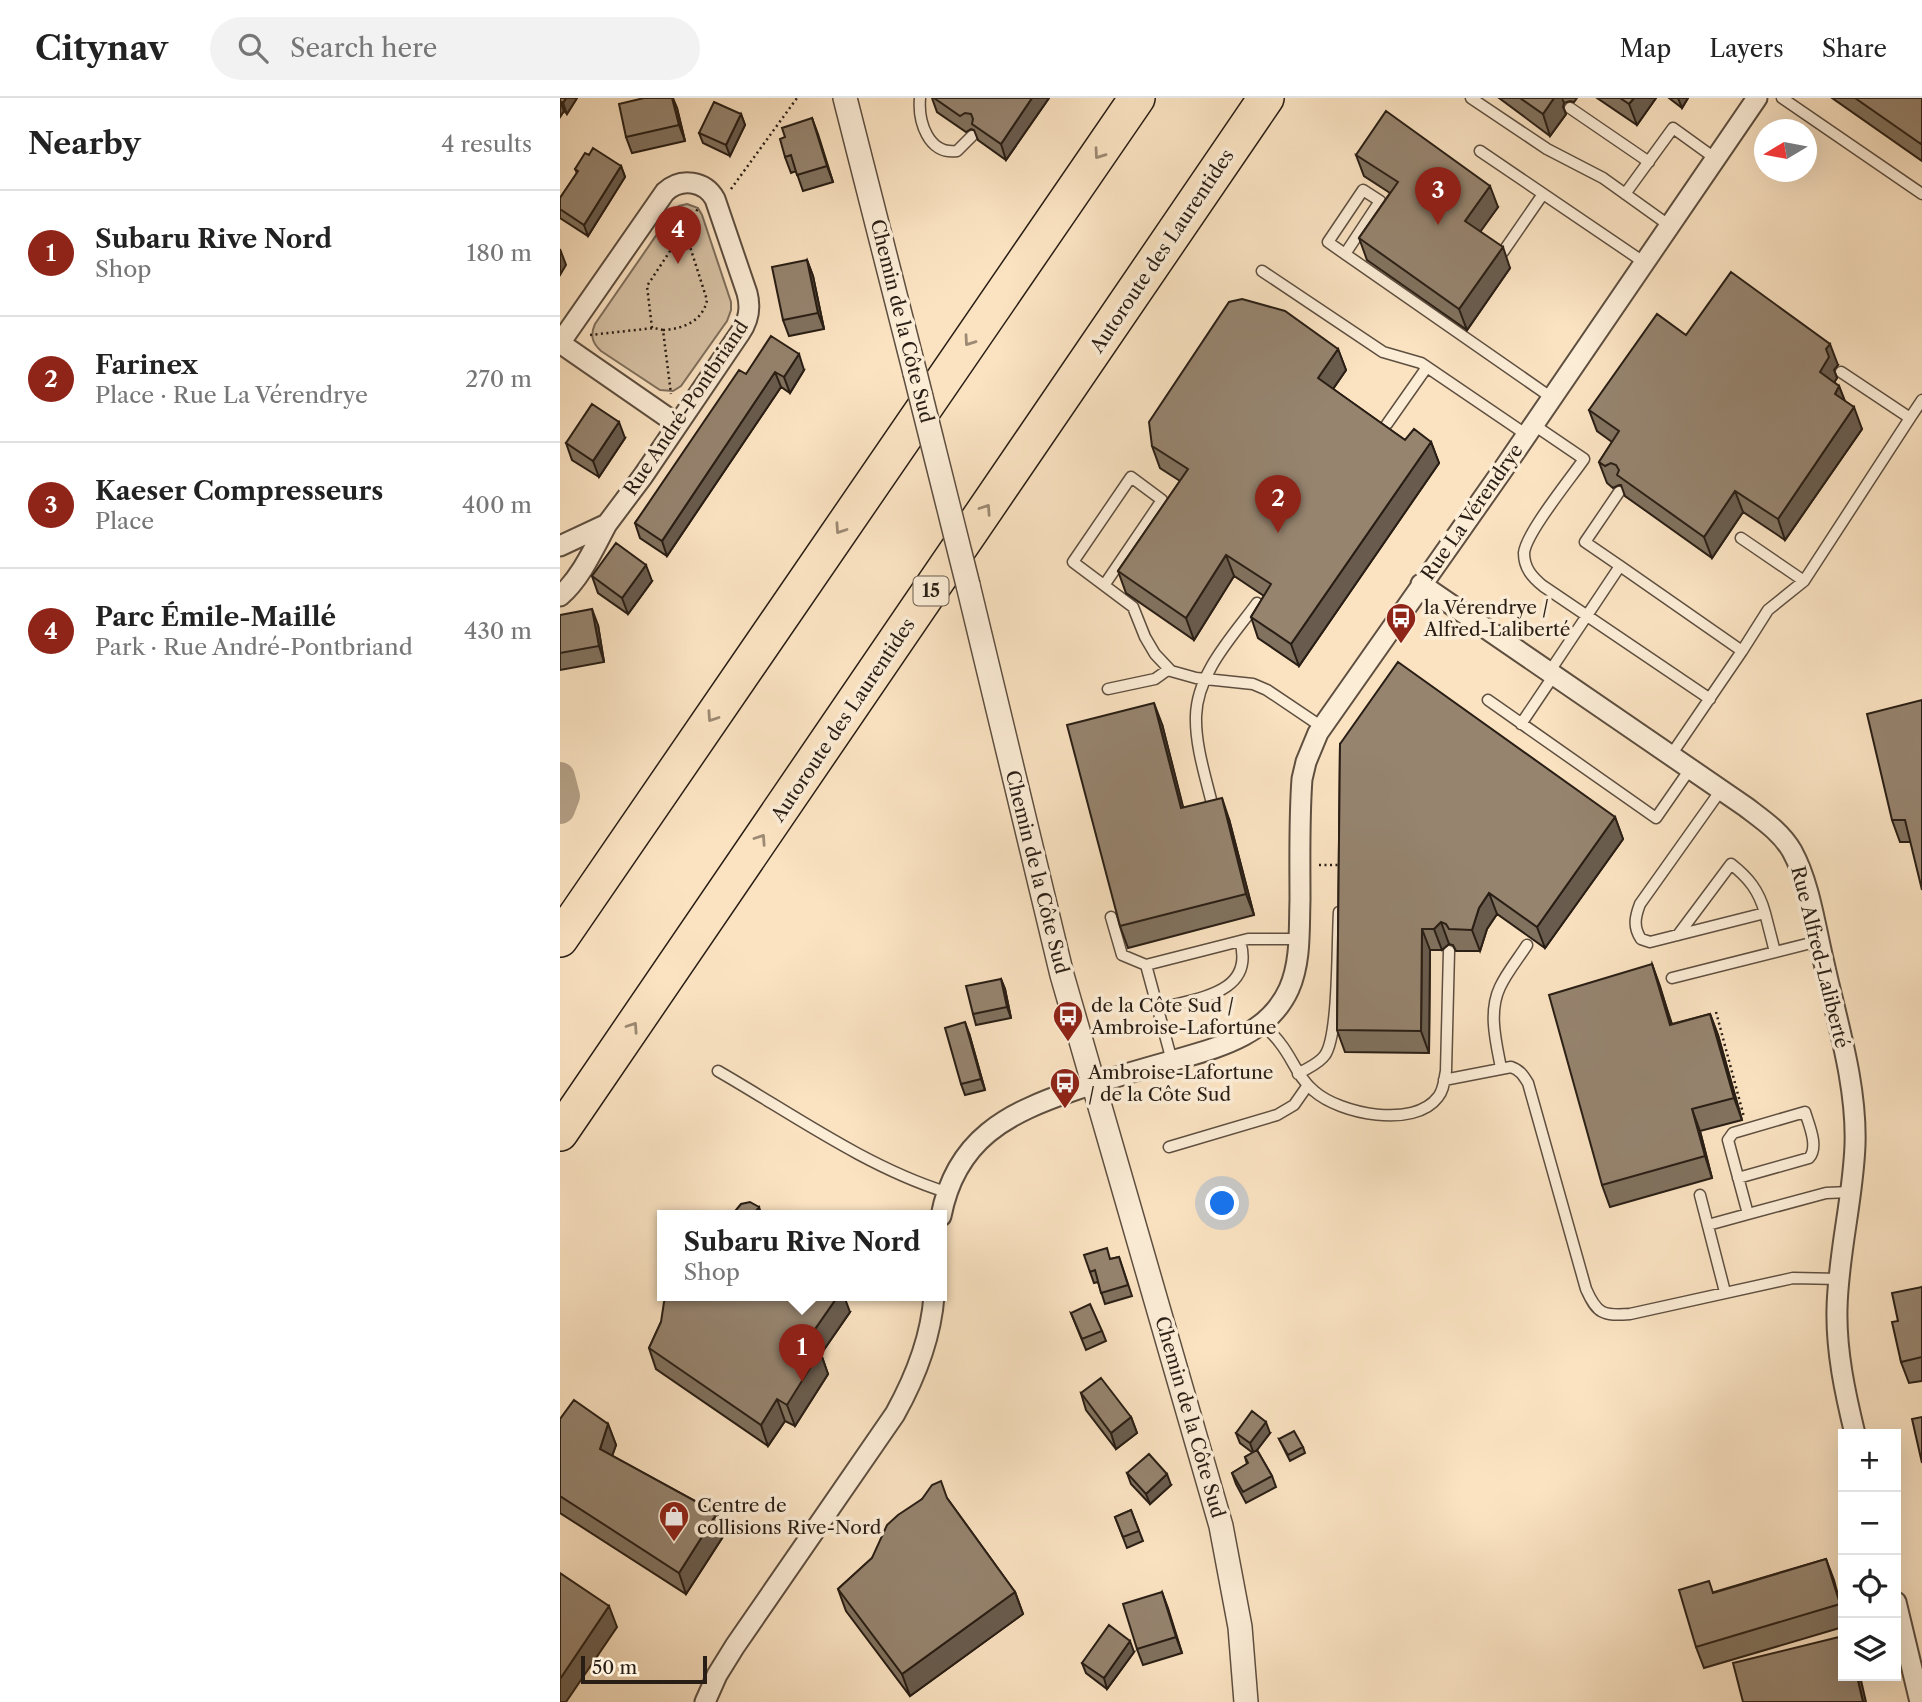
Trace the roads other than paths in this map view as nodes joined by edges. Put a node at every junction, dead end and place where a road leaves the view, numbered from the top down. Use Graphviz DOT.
graph roads {
  1 [pos="845,98"];
  2 [pos="920,98"];
  3 [pos="1138,98"];
  4 [pos="1266,98"];
  5 [pos="1471,98"];
  6 [pos="1758,98"];
  7 [pos="1782,98"];
  8 [pos="1570,108"];
  9 [pos="972,136"];
  10 [pos="1480,150"];
  11 [pos="1716,159"];
  12 [pos="1649,162"];
  13 [pos="1543,194"];
  14 [pos="1625,194"];
  15 [pos="1922,194"];
  16 [pos="1670,226"];
  17 [pos="1503,251"];
  18 [pos="1345,254"];
  19 [pos="1645,263"];
  20 [pos="1262,271"];
  21 [pos="560,343"];
  22 [pos="1427,367"];
  23 [pos="1841,372"];
  24 [pos="1552,398"];
  25 [pos="1922,400"];
  26 [pos="1910,418"];
  27 [pos="677,424"];
  28 [pos="1387,424"];
  29 [pos="1530,430"];
  30 [pos="1619,492"];
  31 [pos="607,524"];
  32 [pos="1741,538"];
  33 [pos="560,546"];
  34 [pos="1620,565"];
  35 [pos="1804,581"];
  36 [pos="1105,583"];
  37 [pos="1421,584"];
  38 [pos="560,596"];
  39 [pos="1257,603"];
  40 [pos="1587,615"];
  41 [pos="1742,651"];
  42 [pos="1169,669"];
  43 [pos="1553,673"];
  44 [pos="1206,679"];
  45 [pos="1108,689"];
  46 [pos="1710,699"];
  47 [pos="1488,701"];
  48 [pos="1521,724"];
  49 [pos="1322,727"];
  50 [pos="1671,755"];
  51 [pos="1690,769"];
  52 [pos="1721,790"];
  53 [pos="1215,816"];
  54 [pos="1340,884"];
  55 [pos="1765,913"];
  56 [pos="1111,917"];
  57 [pos="1678,935"];
  58 [pos="560,939"];
  59 [pos="1299,939"];
  60 [pos="1240,941"];
  61 [pos="1819,941"];
  62 [pos="1527,945"];
  63 [pos="1449,951"];
  64 [pos="1775,952"];
  65 [pos="1146,965"];
  66 [pos="1672,978"];
  67 [pos="1158,1009"];
  68 [pos="1262,1023"];
  69 [pos="1172,1061"];
  70 [pos="1501,1068"];
  71 [pos="718,1071"];
  72 [pos="1298,1074"];
  73 [pos="1444,1080"];
  74 [pos="1093,1084"];
  75 [pos="1308,1085"];
  76 [pos="560,1133"];
  77 [pos="1168,1147"];
  78 [pos="1738,1178"];
  79 [pos="946,1192"];
  80 [pos="1850,1192"];
  81 [pos="1700,1195"];
  82 [pos="942,1210"];
  83 [pos="1748,1214"];
  84 [pos="1708,1225"];
  85 [pos="1839,1279"];
  86 [pos="1726,1292"];
  87 [pos="933,1301"];
  88 [pos="1854,1429"];
  89 [pos="1900,1618"];
  90 [pos="705,1702"];
  91 [pos="1246,1702"];
  92 [pos="1920,1702"];
  1 -- 74 [label="street, Chemin de la Côte Sud, bridge"];
  2 -- 9 [label="lane"];
  3 -- 58 [label="highway, one-way"];
  76 -- 4 [label="highway, Autoroute des Laurentides / 15, one-way"];
  5 -- 14 [label="lane"];
  6 -- 11 [label="street, Rue La Vérendrye"];
  7 -- 15 [label="lane"];
  8 -- 12 [label="lane"];
  10 -- 13 [label="lane"];
  11 -- 12 [label="lane"];
  11 -- 16 [label="street, Rue La Vérendrye"];
  12 -- 14 [label="lane"];
  13 -- 17 [label="lane"];
  13 -- 19 [label="lane"];
  14 -- 16 [label="lane"];
  16 -- 19 [label="street, Rue La Vérendrye"];
  18 -- 18 [label="lane"];
  18 -- 24 [label="lane"];
  19 -- 24 [label="street, Rue La Vérendrye"];
  20 -- 22 [label="lane"];
  21 -- 27 [label="street"];
  21 -- 27 [label="street, Rue André-Pontbriand"];
  22 -- 28 [label="lane"];
  22 -- 29 [label="lane"];
  23 -- 26 [label="lane"];
  24 -- 29 [label="street, Rue La Vérendrye"];
  25 -- 26 [label="lane"];
  26 -- 35 [label="lane"];
  27 -- 31 [label="street, Rue André-Pontbriand"];
  29 -- 37 [label="street, Rue La Vérendrye"];
  29 -- 40 [label="lane"];
  30 -- 34 [label="lane"];
  31 -- 33 [label="street, Rue André-Pontbriand"];
  31 -- 38 [label="street, Rue André-Pontbriand"];
  32 -- 35 [label="lane"];
  34 -- 40 [label="lane"];
  34 -- 41 [label="lane"];
  35 -- 41 [label="lane"];
  36 -- 36 [label="lane"];
  36 -- 42 [label="lane"];
  37 -- 43 [label="street, Rue Alfred-Laliberté"];
  37 -- 49 [label="street, Rue La Vérendrye"];
  39 -- 44 [label="lane"];
  40 -- 43 [label="lane"];
  40 -- 46 [label="lane"];
  41 -- 46 [label="lane"];
  42 -- 44 [label="lane"];
  42 -- 45 [label="lane"];
  43 -- 48 [label="lane"];
  43 -- 50 [label="street, Rue Alfred-Laliberté"];
  44 -- 49 [label="lane"];
  44 -- 53 [label="lane"];
  46 -- 50 [label="lane"];
  47 -- 48 [label="lane"];
  48 -- 51 [label="lane"];
  49 -- 59 [label="street, Rue La Vérendrye"];
  50 -- 51 [label="street, Rue Alfred-Laliberté"];
  51 -- 52 [label="street, Rue Alfred-Laliberté"];
  52 -- 57 [label="lane"];
  52 -- 61 [label="street, Rue Alfred-Laliberté"];
  54 -- 72 [label="lane"];
  55 -- 57 [label="lane"];
  55 -- 57 [label="lane"];
  55 -- 64 [label="lane"];
  56 -- 65 [label="lane"];
  59 -- 60 [label="lane"];
  59 -- 68 [label="street, Rue La Vérendrye"];
  60 -- 65 [label="lane"];
  60 -- 67 [label="lane"];
  61 -- 64 [label="lane"];
  61 -- 80 [label="street, Rue Alfred-Laliberté"];
  62 -- 70 [label="lane"];
  63 -- 73 [label="lane"];
  64 -- 66 [label="lane"];
  65 -- 67 [label="lane"];
  67 -- 69 [label="lane"];
  68 -- 69 [label="street, Rue La Vérendrye"];
  68 -- 72 [label="lane"];
  69 -- 74 [label="street, Rue La Vérendrye"];
  70 -- 73 [label="lane"];
  70 -- 86 [label="lane"];
  71 -- 79 [label="lane"];
  72 -- 75 [label="lane"];
  73 -- 75 [label="lane"];
  74 -- 79 [label="street, Rue La Vérendrye"];
  74 -- 91 [label="street, Chemin de la Côte Sud"];
  75 -- 77 [label="lane"];
  78 -- 78 [label="lane"];
  78 -- 83 [label="lane"];
  79 -- 82 [label="street, Rue La Vérendrye"];
  80 -- 83 [label="lane"];
  80 -- 85 [label="street, Rue Alfred-Laliberté"];
  81 -- 84 [label="lane"];
  83 -- 84 [label="lane"];
  84 -- 86 [label="lane"];
  85 -- 86 [label="lane"];
  85 -- 88 [label="street, Rue Alfred-Laliberté"];
  87 -- 90 [label="street"];
  89 -- 92 [label="street"];
}
